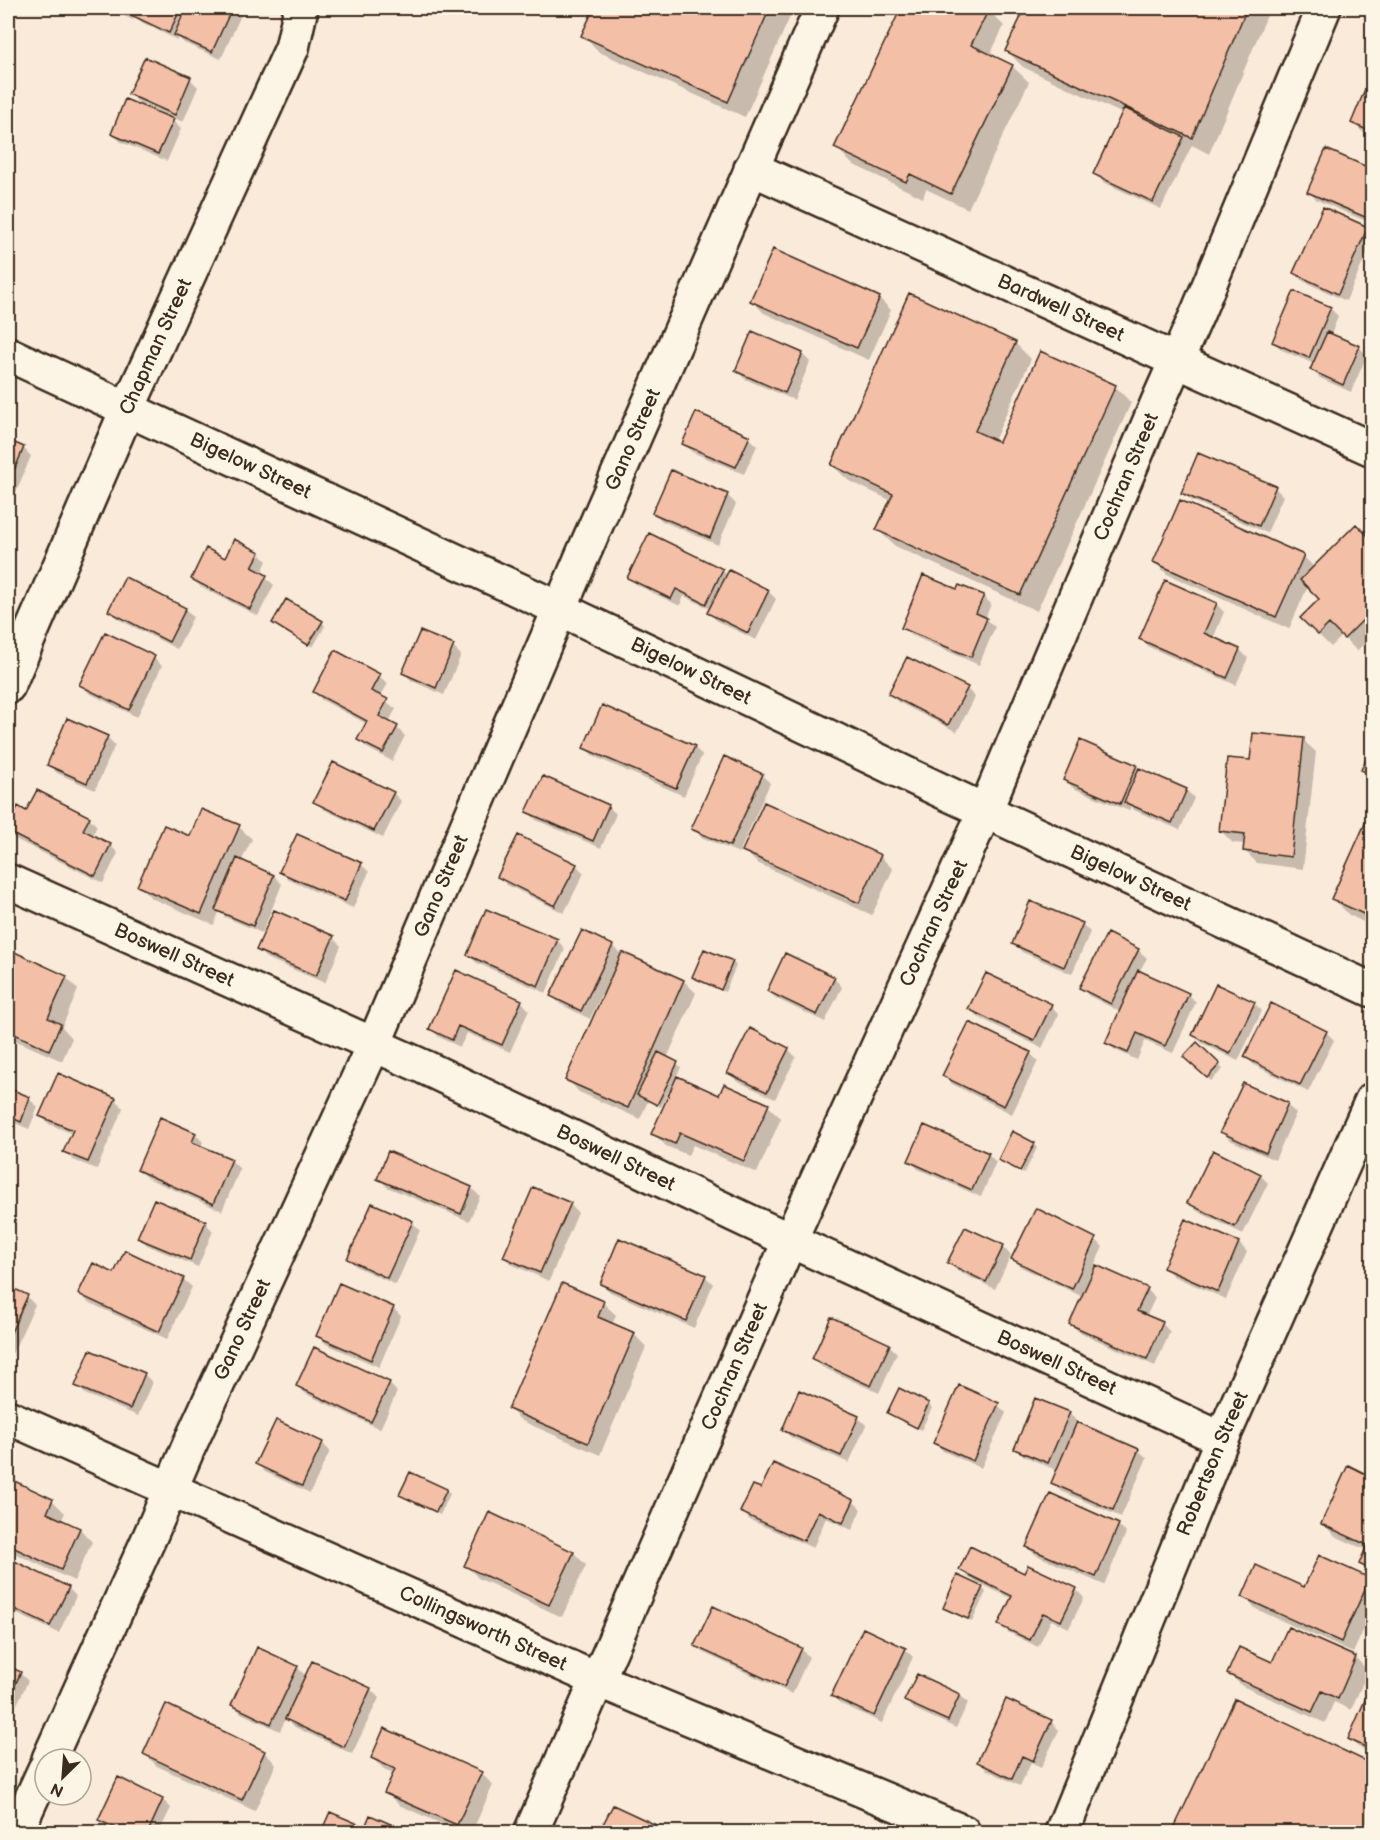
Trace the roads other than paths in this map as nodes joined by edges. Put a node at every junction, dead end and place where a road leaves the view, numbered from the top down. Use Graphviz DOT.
graph roads {
  1 [pos="302,8"];
  2 [pos="822,8"];
  3 [pos="1324,8"];
  4 [pos="751,168"];
  5 [pos="8,354"];
  6 [pos="1176,360"];
  7 [pos="127,410"];
  8 [pos="1372,449"];
  9 [pos="560,609"];
  10 [pos="8,686"];
  11 [pos="985,811"];
  12 [pos="8,881"];
  13 [pos="1372,990"];
  14 [pos="374,1044"];
  15 [pos="1372,1100"];
  16 [pos="790,1240"];
  17 [pos="8,1417"];
  18 [pos="1222,1439"];
  19 [pos="171,1490"];
  20 [pos="598,1680"];
  21 [pos="54,1747"];
  22 [pos="33,1795"];
  23 [pos="16,1833"];
  24 [pos="531,1833"];
  25 [pos="963,1833"];
  26 [pos="1062,1833"];
  1 -- 7 [label="street, Chapman Street"];
  2 -- 4 [label="street, Gano Street"];
  3 -- 6 [label="street, Cochran Street"];
  4 -- 6 [label="street, Bardwell Street"];
  4 -- 9 [label="street, Gano Street"];
  5 -- 7 [label="street, Bigelow Street"];
  6 -- 8 [label="street, Bardwell Street"];
  6 -- 11 [label="street, Cochran Street"];
  7 -- 9 [label="street, Bigelow Street"];
  7 -- 10 [label="street, Chapman Street"];
  9 -- 11 [label="street, Bigelow Street"];
  9 -- 14 [label="street, Gano Street"];
  11 -- 13 [label="street, Bigelow Street"];
  11 -- 16 [label="street, Cochran Street"];
  12 -- 14 [label="street, Boswell Street"];
  14 -- 16 [label="street, Boswell Street"];
  14 -- 19 [label="street, Gano Street"];
  15 -- 18 [label="street, Robertson Street"];
  16 -- 18 [label="street, Boswell Street"];
  16 -- 20 [label="street, Cochran Street"];
  17 -- 19 [label="street, Collingsworth Street"];
  18 -- 26 [label="street, Robertson Street"];
  19 -- 20 [label="street, Collingsworth Street"];
  19 -- 21 [label="street, Gano Street"];
  20 -- 24 [label="street, Cochran Street"];
  20 -- 25 [label="street, Collingsworth Street"];
  22 -- 23 [label="street"];
}
